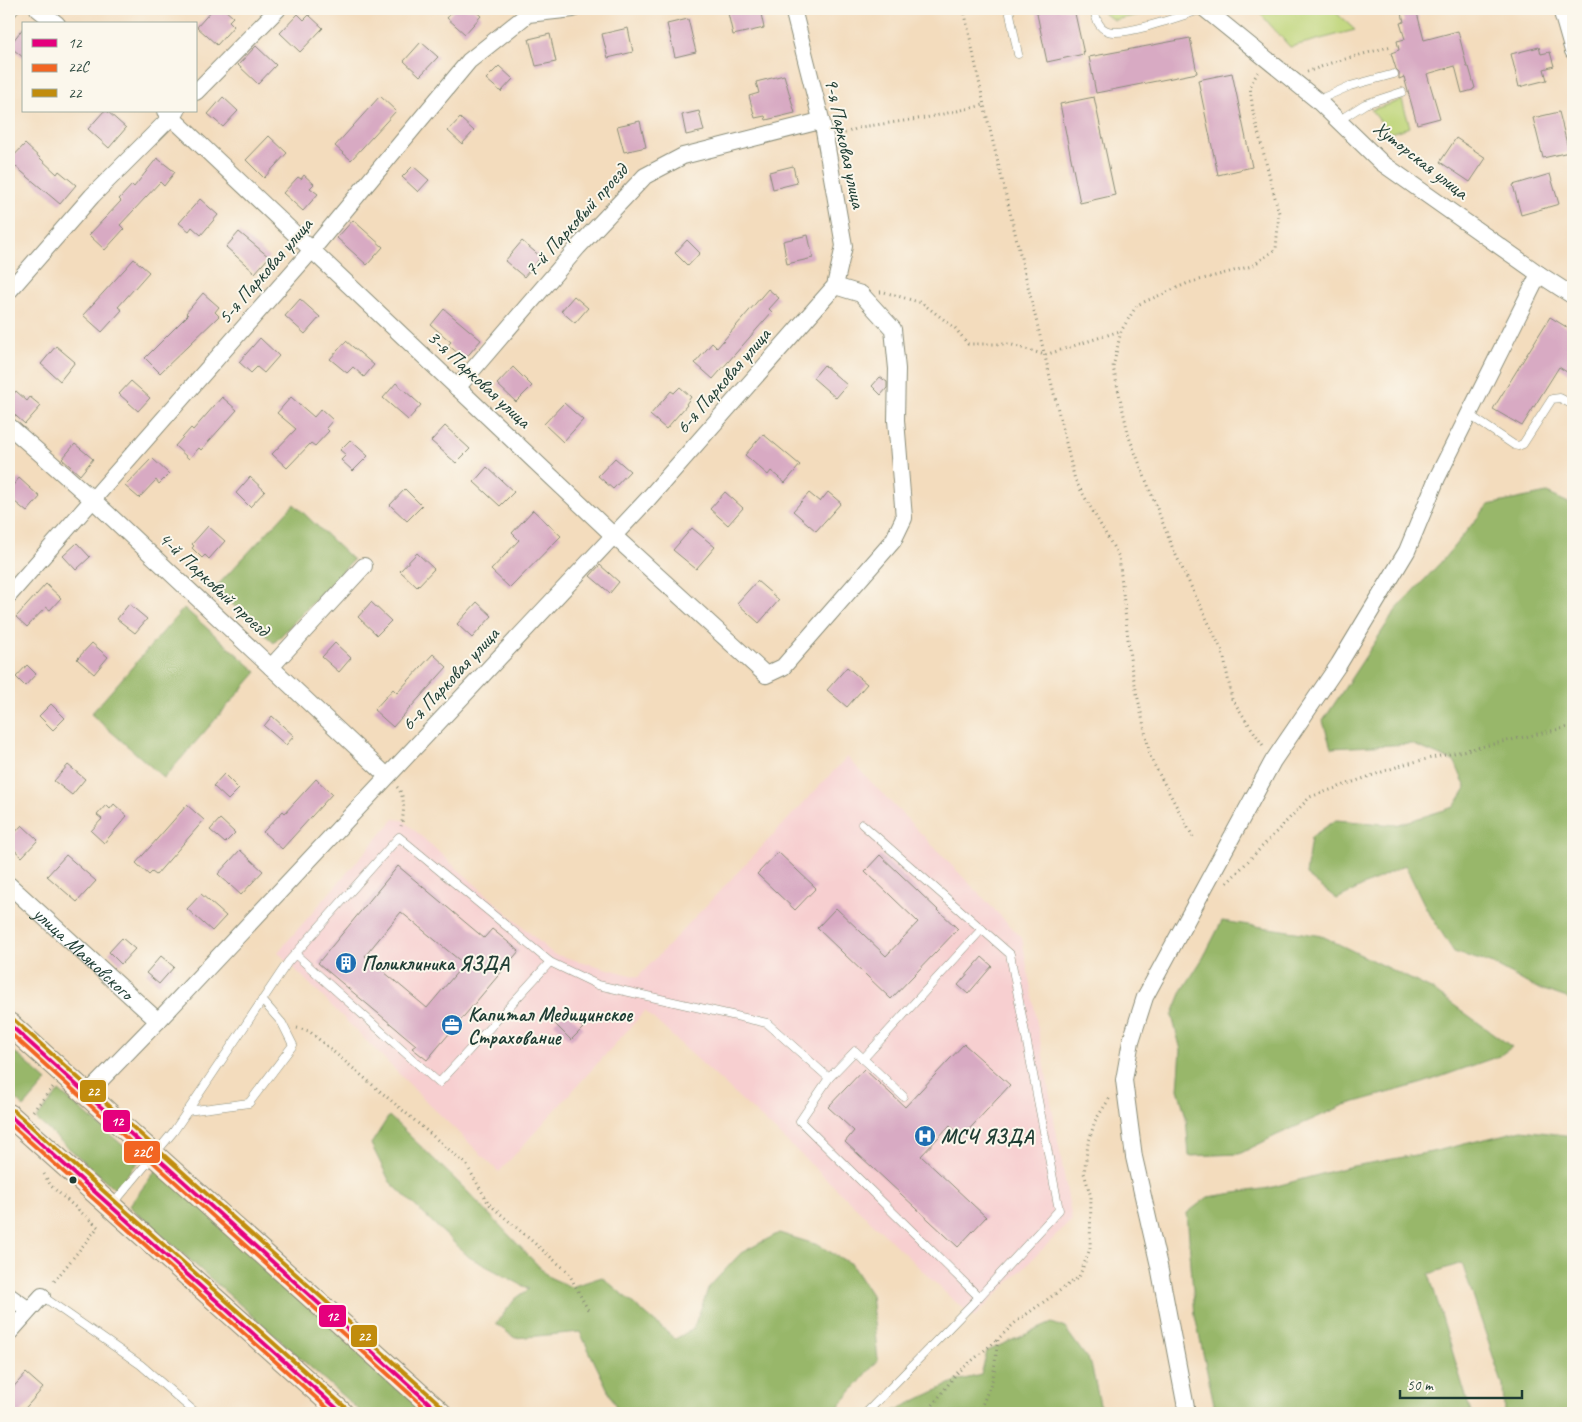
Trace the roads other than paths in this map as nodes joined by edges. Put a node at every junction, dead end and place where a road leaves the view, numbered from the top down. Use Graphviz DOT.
graph roads {
  1 [pos="38,9"];
  2 [pos="278,9"];
  3 [pos="573,9"];
  4 [pos="792,9"];
  5 [pos="1009,9"];
  6 [pos="1094,9"];
  7 [pos="1204,9"];
  8 [pos="1561,9"];
  9 [pos="54,22"];
  10 [pos="1573,51"];
  11 [pos="1018,54"];
  12 [pos="1394,74"];
  13 [pos="198,90"];
  14 [pos="1402,92"];
  15 [pos="1317,100"];
  16 [pos="171,113"];
  17 [pos="820,121"];
  18 [pos="1338,121"];
  19 [pos="312,250"];
  20 [pos="1539,274"];
  21 [pos="835,286"];
  22 [pos="9,291"];
  23 [pos="1573,296"];
  24 [pos="457,388"];
  25 [pos="1573,405"];
  26 [pos="1468,414"];
  27 [pos="9,426"];
  28 [pos="93,500"];
  29 [pos="614,536"];
  30 [pos="364,566"];
  31 [pos="9,595"];
  32 [pos="271,667"];
  33 [pos="387,776"];
  34 [pos="862,824"];
  35 [pos="9,885"];
  36 [pos="982,929"];
  37 [pos="295,954"];
  38 [pos="550,962"];
  39 [pos="262,1000"];
  40 [pos="158,1021"];
  41 [pos="9,1024"];
  42 [pos="863,1059"];
  43 [pos="829,1078"];
  44 [pos="87,1094"];
  45 [pos="903,1096"];
  46 [pos="187,1111"];
  47 [pos="9,1115"];
  48 [pos="154,1155"];
  49 [pos="110,1207"];
  50 [pos="9,1296"];
  51 [pos="42,1296"];
  52 [pos="979,1297"];
  53 [pos="29,1310"];
  54 [pos="9,1333"];
  55 [pos="196,1413"];
  56 [pos="342,1413"];
  57 [pos="440,1413"];
  58 [pos="866,1413"];
  59 [pos="1187,1413"];
  1 -- 9 [label="street"];
  2 -- 13 [label="street"];
  3 -- 19 [label="street, 5-я Парковая улица"];
  4 -- 17 [label="street, 9-я Парковая улица"];
  5 -- 11 [label="lane"];
  6 -- 7 [label="lane"];
  7 -- 15 [label="street, Хуторская улица"];
  8 -- 10 [label="street"];
  12 -- 15 [label="lane"];
  14 -- 18 [label="lane"];
  15 -- 18 [label="street, Хуторская улица"];
  16 -- 19 [label="street, 3-я Парковая улица"];
  16 -- 22 [label="street"];
  17 -- 21 [label="street, 9-я Парковая улица"];
  17 -- 24 [label="street, 7-й Парковый проезд"];
  18 -- 20 [label="street, Хуторская улица"];
  19 -- 24 [label="street, 3-я Парковая улица"];
  19 -- 28 [label="street, 5-я Парковая улица"];
  20 -- 23 [label="street, Хуторская улица"];
  20 -- 26 [label="street"];
  21 -- 29 [label="street, 6-я Парковая улица"];
  21 -- 29 [label="street, 3-я Парковая улица"];
  24 -- 29 [label="street, 3-я Парковая улица"];
  25 -- 26 [label="lane"];
  26 -- 59 [label="street"];
  27 -- 28 [label="street, 4-й Парковый проезд"];
  28 -- 31 [label="street, 5-я Парковая улица"];
  28 -- 32 [label="street, 4-й Парковый проезд"];
  29 -- 33 [label="street, 6-я Парковая улица"];
  30 -- 32 [label="street"];
  32 -- 33 [label="street, 4-й Парковый проезд"];
  33 -- 40 [label="street, 6-я Парковая улица"];
  34 -- 36 [label="lane"];
  35 -- 40 [label="street, улица Маяковского"];
  36 -- 42 [label="lane"];
  36 -- 52 [label="lane"];
  37 -- 38 [label="lane"];
  37 -- 38 [label="lane"];
  37 -- 39 [label="lane"];
  38 -- 43 [label="lane"];
  39 -- 46 [label="lane"];
  39 -- 46 [label="lane"];
  40 -- 44 [label="street, 6-я Парковая улица"];
  41 -- 44 [label="main road"];
  42 -- 43 [label="lane"];
  42 -- 45 [label="lane"];
  43 -- 52 [label="lane"];
  44 -- 48 [label="main road"];
  46 -- 48 [label="lane"];
  47 -- 49 [label="main road"];
  48 -- 49 [label="lane"];
  48 -- 57 [label="main road"];
  49 -- 56 [label="main road"];
  50 -- 53 [label="street"];
  51 -- 53 [label="street"];
  51 -- 55 [label="lane"];
  52 -- 58 [label="lane"];
  53 -- 54 [label="street"];
}
